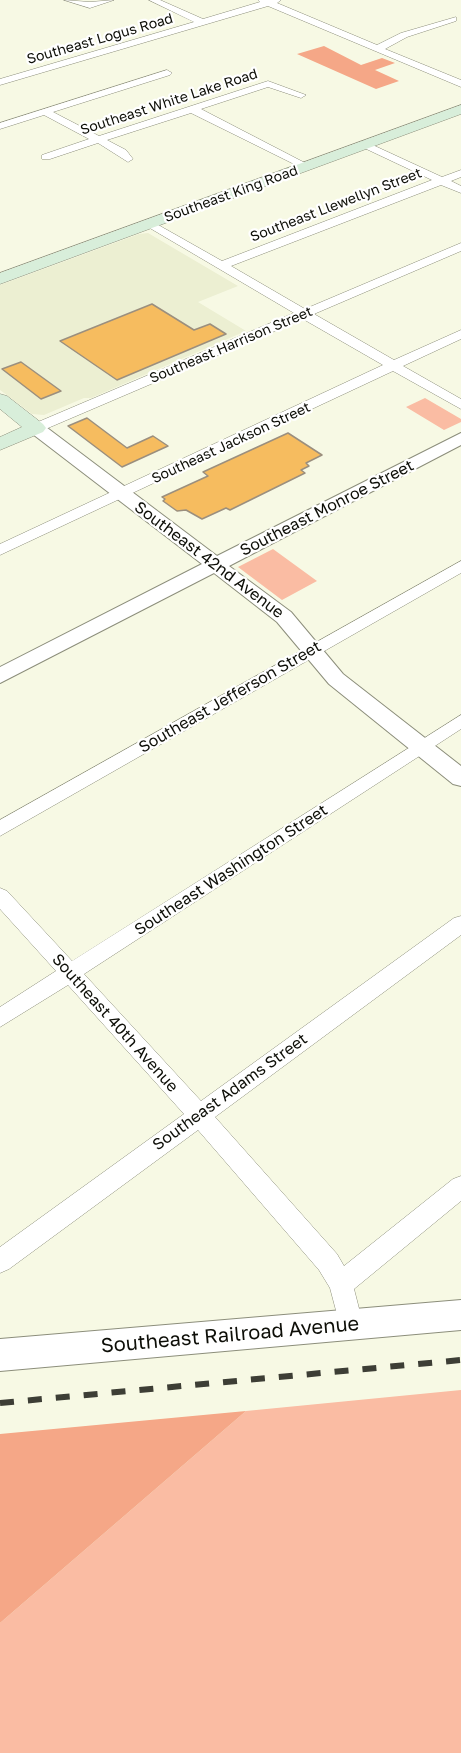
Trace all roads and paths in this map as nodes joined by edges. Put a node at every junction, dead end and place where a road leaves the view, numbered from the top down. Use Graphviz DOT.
graph roads {
  1 [pos="68,0"];
  2 [pos="110,0"];
  3 [pos="153,0"];
  4 [pos="269,1"];
  5 [pos="453,18"];
  6 [pos="205,23"];
  7 [pos="377,49"];
  8 [pos="167,73"];
  9 [pos="0,82"];
  10 [pos="461,84"];
  11 [pos="300,95"];
  12 [pos="192,109"];
  13 [pos="461,109"];
  14 [pos="45,112"];
  15 [pos="0,126"];
  16 [pos="98,140"];
  17 [pos="364,144"];
  18 [pos="46,157"];
  19 [pos="128,159"];
  20 [pos="306,166"];
  21 [pos="461,173"];
  22 [pos="441,181"];
  23 [pos="461,190"];
  24 [pos="149,224"];
  25 [pos="461,247"];
  26 [pos="221,266"];
  27 [pos="2,276"];
  28 [pos="305,314"];
  29 [pos="461,334"];
  30 [pos="392,366"];
  31 [pos="0,400"];
  32 [pos="461,405"];
  33 [pos="36,428"];
  34 [pos="461,438"];
  35 [pos="0,444"];
  36 [pos="121,494"];
  37 [pos="0,550"];
  38 [pos="216,565"];
  39 [pos="461,566"];
  40 [pos="312,651"];
  41 [pos="0,676"];
  42 [pos="461,721"];
  43 [pos="421,747"];
  44 [pos="461,778"];
  45 [pos="0,829"];
  46 [pos="0,896"];
  47 [pos="461,924"];
  48 [pos="70,974"];
  49 [pos="0,1018"];
  50 [pos="199,1115"];
  51 [pos="461,1187"];
  52 [pos="0,1261"];
  53 [pos="341,1284"];
  54 [pos="461,1315"];
  55 [pos="351,1324"];
  56 [pos="0,1355"];
  1 -- 2 [label="street"];
  3 -- 6 [label="street"];
  4 -- 6 [label="street, Southeast Logus Road"];
  4 -- 7 [label="street"];
  5 -- 7 [label="street"];
  6 -- 9 [label="street, Southeast Logus Road"];
  7 -- 10 [label="street"];
  8 -- 14 [label="street"];
  11 -- 12 [label="street, Southeast White Lake Road"];
  12 -- 16 [label="street, Southeast White Lake Road"];
  12 -- 20 [label="street"];
  13 -- 17 [label="main road, Southeast King Road"];
  14 -- 15 [label="street"];
  14 -- 16 [label="street"];
  16 -- 18 [label="street, Southeast White Lake Road"];
  16 -- 19 [label="street"];
  17 -- 20 [label="main road, Southeast King Road"];
  17 -- 22 [label="street"];
  20 -- 24 [label="main road, Southeast King Road"];
  21 -- 22 [label="street, Southeast Llewellyn Street"];
  22 -- 23 [label="street"];
  22 -- 26 [label="street, Southeast Llewellyn Street"];
  24 -- 26 [label="street"];
  24 -- 27 [label="main road, Southeast King Road"];
  25 -- 28 [label="street, Southeast Harrison Street"];
  26 -- 28 [label="street"];
  28 -- 30 [label="street"];
  28 -- 33 [label="street, Southeast Harrison Street"];
  29 -- 30 [label="street, Southeast Jackson Street"];
  30 -- 32 [label="street"];
  30 -- 36 [label="street, Southeast Jackson Street"];
  31 -- 33 [label="main road, Southeast 42nd Avenue"];
  33 -- 35 [label="main road, Southeast Harrison Street"];
  33 -- 36 [label="street, Southeast 42nd Avenue"];
  34 -- 38 [label="street, Southeast Monroe Street"];
  36 -- 37 [label="street, Southeast Jackson Street"];
  36 -- 38 [label="street, Southeast 42nd Avenue"];
  38 -- 40 [label="street, Southeast 42nd Avenue"];
  38 -- 41 [label="street, Southeast Monroe Street"];
  39 -- 40 [label="street, Southeast Jefferson Street"];
  40 -- 43 [label="street, Southeast 42nd Avenue"];
  40 -- 45 [label="street, Southeast Jefferson Street"];
  42 -- 43 [label="street, Southeast Washington Street"];
  43 -- 44 [label="street, Southeast 42nd Avenue"];
  43 -- 48 [label="street, Southeast Washington Street"];
  46 -- 48 [label="street, Southeast 40th Avenue"];
  47 -- 50 [label="street, Southeast Adams Street"];
  48 -- 49 [label="street, Southeast Washington Street"];
  48 -- 50 [label="street, Southeast 40th Avenue"];
  50 -- 52 [label="street, Southeast Adams Street"];
  50 -- 53 [label="street, Southeast 40th Avenue"];
  51 -- 53 [label="street"];
  53 -- 55 [label="street, Southeast 40th Avenue"];
  54 -- 55 [label="street, Southeast Railroad Avenue"];
  55 -- 56 [label="street, Southeast Railroad Avenue"];
}
